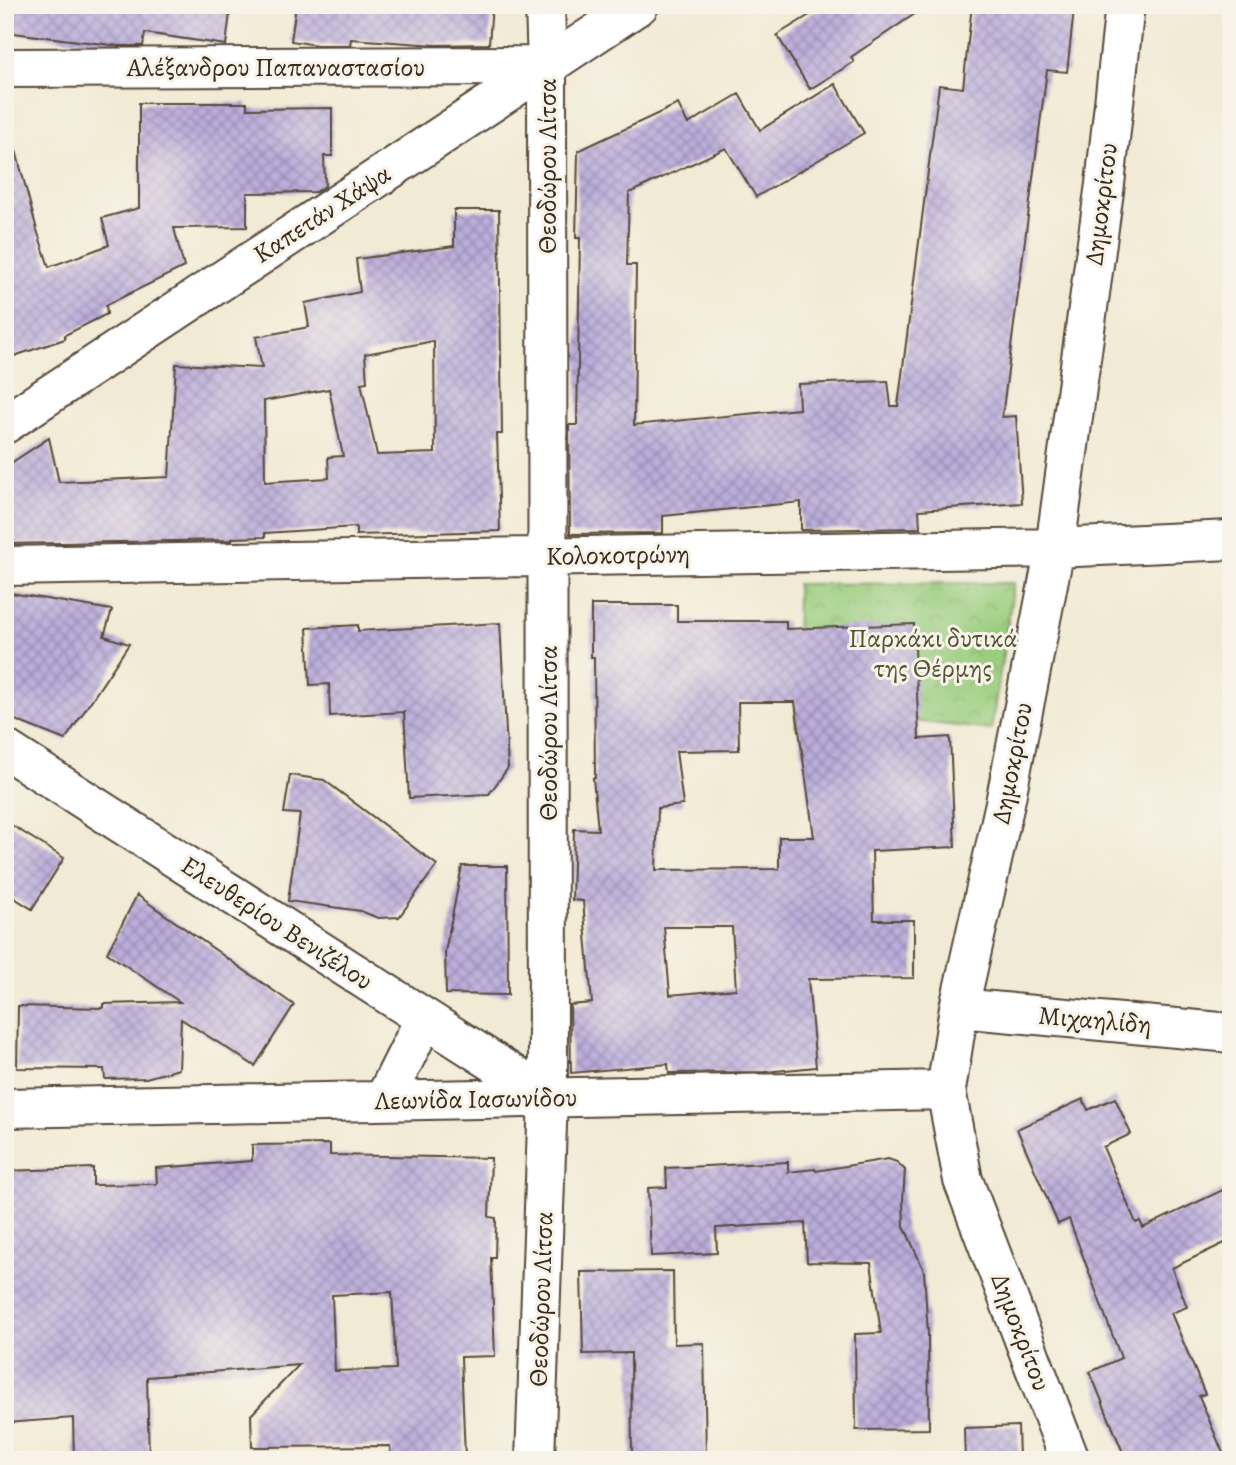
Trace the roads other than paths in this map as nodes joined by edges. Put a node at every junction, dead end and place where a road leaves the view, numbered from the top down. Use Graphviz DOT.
graph roads {
  1 [pos="545,5"];
  2 [pos="639,5"];
  3 [pos="1125,5"];
  4 [pos="547,65"];
  5 [pos="5,68"];
  6 [pos="5,424"];
  7 [pos="1231,540"];
  8 [pos="1055,548"];
  9 [pos="548,556"];
  10 [pos="5,566"];
  11 [pos="5,749"];
  12 [pos="959,1008"];
  13 [pos="425,1018"];
  14 [pos="1231,1033"];
  15 [pos="946,1090"];
  16 [pos="548,1097"];
  17 [pos="384,1100"];
  18 [pos="5,1108"];
  19 [pos="535,1460"];
  20 [pos="1070,1460"];
  1 -- 4 [label="street, Θεοδώρου Λίτσα"];
  2 -- 4 [label="street, Καπετάν Χάψα"];
  3 -- 8 [label="street, Δημοκρίτου"];
  4 -- 5 [label="street, Αλέξανδρου Παπαναστασίου"];
  4 -- 6 [label="street, Καπετάν Χάψα"];
  4 -- 9 [label="street, Θεοδώρου Λίτσα"];
  7 -- 8 [label="street, Κολοκοτρώνη"];
  8 -- 9 [label="street, Κολοκοτρώνη"];
  8 -- 12 [label="street, Δημοκρίτου"];
  9 -- 10 [label="street, Κολοκοτρώνη"];
  9 -- 16 [label="street, Θεοδώρου Λίτσα"];
  11 -- 13 [label="street, Ελευθερίου Βενιζέλου"];
  12 -- 14 [label="street, Μιχαηλίδη"];
  12 -- 15 [label="street, Δημοκρίτου"];
  13 -- 16 [label="street, Ελευθερίου Βενιζέλου"];
  13 -- 17 [label="street"];
  15 -- 16 [label="street, Λεωνίδα Ιασωνίδου"];
  15 -- 20 [label="street, Δημοκρίτου"];
  16 -- 17 [label="street, Λεωνίδα Ιασωνίδου"];
  16 -- 19 [label="street, Θεοδώρου Λίτσα"];
  17 -- 18 [label="street, Λεωνίδα Ιασωνίδου"];
}
